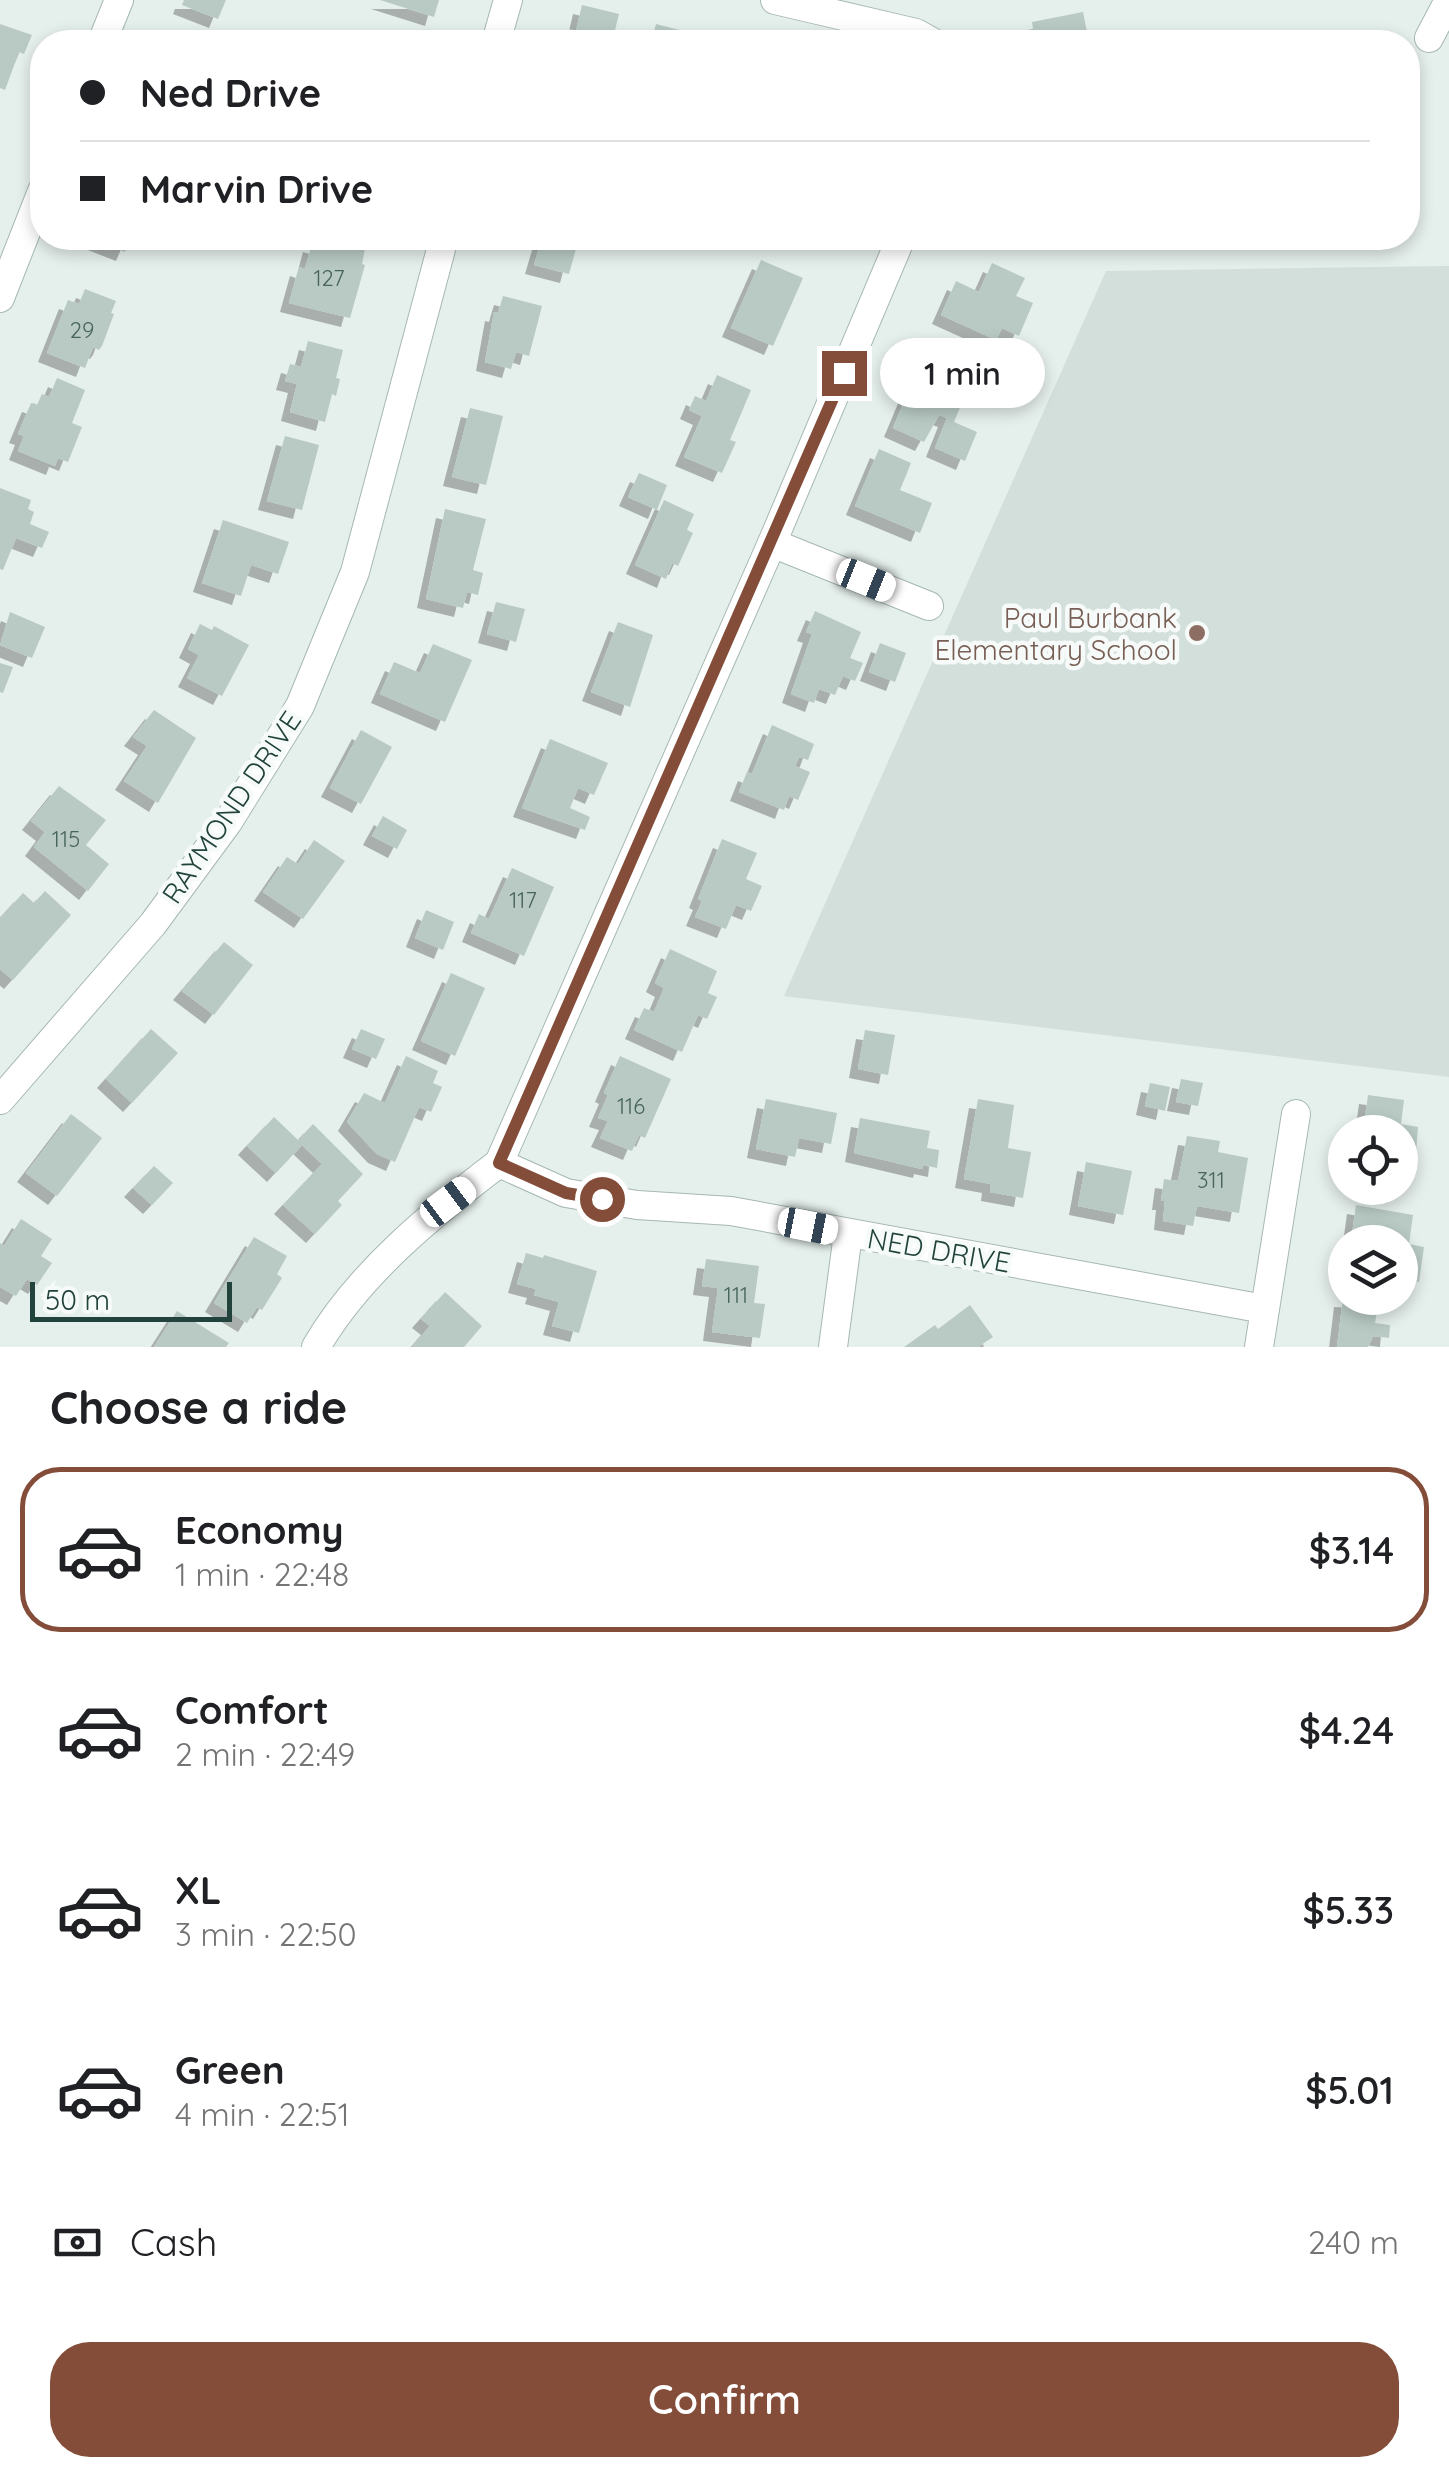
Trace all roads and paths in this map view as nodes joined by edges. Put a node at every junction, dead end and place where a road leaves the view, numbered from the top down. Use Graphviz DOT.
graph roads {
  1 [pos="118,0"];
  2 [pos="508,0"];
  3 [pos="776,0"];
  4 [pos="1449,0"];
  5 [pos="107,30"];
  6 [pos="499,30"];
  7 [pos="903,30"];
  8 [pos="1429,38"];
  9 [pos="30,222"];
  10 [pos="441,250"];
  11 [pos="896,250"];
  12 [pos="0,298"];
  13 [pos="772,542"];
  14 [pos="929,606"];
  15 [pos="0,1100"];
  16 [pos="1296,1114"];
  17 [pos="499,1163"];
  18 [pos="848,1234"];
  19 [pos="1264,1309"];
  20 [pos="316,1347"];
  21 [pos="833,1347"];
  22 [pos="1259,1347"];
  1 -- 5 [label="street"];
  2 -- 6 [label="street"];
  3 -- 7 [label="street"];
  4 -- 8 [label="street"];
  9 -- 12 [label="street"];
  10 -- 15 [label="street, RAYMOND DRIVE"];
  11 -- 13 [label="street"];
  13 -- 14 [label="street"];
  13 -- 17 [label="street"];
  16 -- 19 [label="street"];
  17 -- 18 [label="street, NED DRIVE"];
  17 -- 20 [label="street"];
  18 -- 19 [label="street, NED DRIVE"];
  18 -- 21 [label="street"];
  19 -- 22 [label="street"];
}
